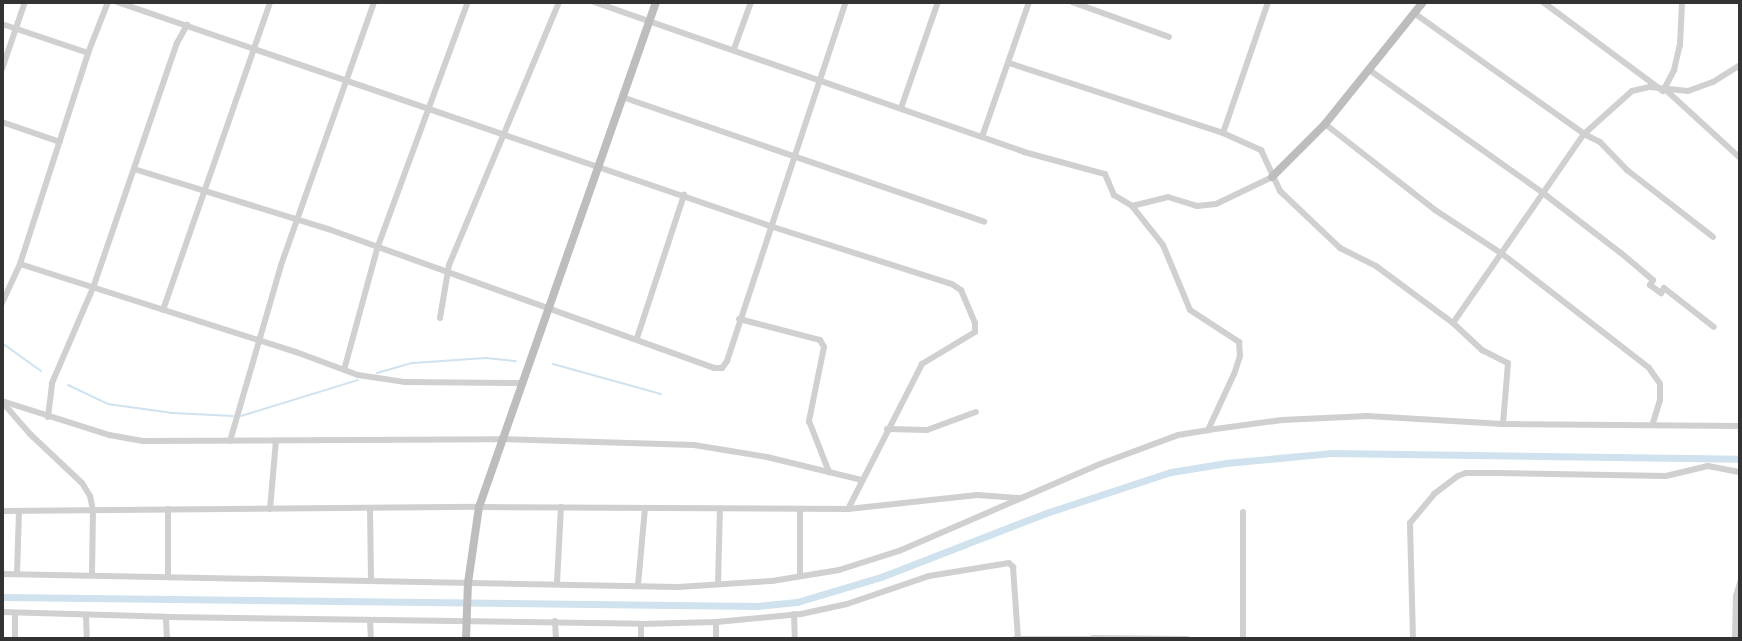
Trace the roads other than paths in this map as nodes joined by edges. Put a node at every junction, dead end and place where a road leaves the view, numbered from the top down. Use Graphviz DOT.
graph roads {
  1 [pos="25,2"];
  2 [pos="108,2"];
  3 [pos="117,2"];
  4 [pos="270,2"];
  5 [pos="374,2"];
  6 [pos="468,2"];
  7 [pos="559,2"];
  8 [pos="594,2"];
  9 [pos="656,2"];
  10 [pos="751,2"];
  11 [pos="846,2"];
  12 [pos="938,2"];
  13 [pos="1029,2"];
  14 [pos="1072,2"];
  15 [pos="1268,2"];
  16 [pos="1423,2"];
  17 [pos="1543,2"];
  18 [pos="1682,2"];
  19 [pos="1414,13"];
  20 [pos="650,20"];
  21 [pos="2,24"];
  22 [pos="187,26"];
  23 [pos="16,28"];
  24 [pos="1170,37"];
  25 [pos="254,48"];
  26 [pos="734,49"];
  27 [pos="88,53"];
  28 [pos="1009,63"];
  29 [pos="1740,65"];
  30 [pos="2,69"];
  31 [pos="1368,69"];
  32 [pos="345,80"];
  33 [pos="820,80"];
  34 [pos="1665,91"];
  35 [pos="622,97"];
  36 [pos="901,108"];
  37 [pos="428,109"];
  38 [pos="2,122"];
  39 [pos="1325,124"];
  40 [pos="1223,133"];
  41 [pos="502,134"];
  42 [pos="1584,134"];
  43 [pos="982,137"];
  44 [pos="60,142"];
  45 [pos="794,154"];
  46 [pos="1740,158"];
  47 [pos="598,167"];
  48 [pos="134,169"];
  49 [pos="1272,177"];
  50 [pos="205,190"];
  51 [pos="1544,193"];
  52 [pos="684,195"];
  53 [pos="1132,206"];
  54 [pos="297,219"];
  55 [pos="984,222"];
  56 [pos="770,226"];
  57 [pos="1713,237"];
  58 [pos="378,246"];
  59 [pos="1501,253"];
  60 [pos="20,264"];
  61 [pos="447,271"];
  62 [pos="93,288"];
  63 [pos="2,303"];
  64 [pos="547,307"];
  65 [pos="163,310"];
  66 [pos="440,318"];
  67 [pos="739,319"];
  68 [pos="1453,323"];
  69 [pos="1714,327"];
  70 [pos="637,338"];
  71 [pos="257,340"];
  72 [pos="344,370"];
  73 [pos="520,383"];
  74 [pos="2,402"];
  75 [pos="976,412"];
  76 [pos="48,417"];
  77 [pos="1653,423"];
  78 [pos="1503,424"];
  79 [pos="1740,426"];
  80 [pos="887,429"];
  81 [pos="1208,430"];
  82 [pos="501,439"];
  83 [pos="230,441"];
  84 [pos="275,441"];
  85 [pos="829,472"];
  86 [pos="1740,472"];
  87 [pos="862,480"];
  88 [pos="1021,498"];
  89 [pos="480,507"];
  90 [pos="561,507"];
  91 [pos="370,508"];
  92 [pos="645,508"];
  93 [pos="168,509"];
  94 [pos="270,509"];
  95 [pos="800,509"];
  96 [pos="848,509"];
  97 [pos="93,510"];
  98 [pos="720,510"];
  99 [pos="2,511"];
  100 [pos="19,511"];
  101 [pos="1244,512"];
  102 [pos="2,574"];
  103 [pos="17,575"];
  104 [pos="92,575"];
  105 [pos="800,576"];
  106 [pos="168,577"];
  107 [pos="371,580"];
  108 [pos="557,583"];
  109 [pos="1740,583"];
  110 [pos="718,584"];
  111 [pos="638,585"];
  112 [pos="467,587"];
  113 [pos="2,612"];
  114 [pos="15,614"];
  115 [pos="794,614"];
  116 [pos="86,615"];
  117 [pos="466,615"];
  118 [pos="166,617"];
  119 [pos="370,621"];
  120 [pos="555,621"];
  121 [pos="716,622"];
  122 [pos="641,624"];
  123 [pos="15,639"];
  124 [pos="87,639"];
  125 [pos="167,639"];
  126 [pos="370,639"];
  127 [pos="466,639"];
  128 [pos="556,639"];
  129 [pos="641,639"];
  130 [pos="716,639"];
  131 [pos="795,639"];
  132 [pos="1016,639"];
  133 [pos="1093,639"];
  134 [pos="1187,639"];
  135 [pos="1243,639"];
  136 [pos="1413,639"];
  137 [pos="1735,639"];
  1 -- 23 [label="street"];
  2 -- 27 [label="street"];
  3 -- 22 [label="street"];
  4 -- 25 [label="street"];
  5 -- 32 [label="street"];
  6 -- 37 [label="street"];
  7 -- 41 [label="street"];
  8 -- 20 [label="street"];
  9 -- 20 [label="street"];
  10 -- 26 [label="street"];
  11 -- 33 [label="street"];
  12 -- 36 [label="street"];
  13 -- 28 [label="street"];
  14 -- 24 [label="street"];
  15 -- 40 [label="street"];
  16 -- 19 [label="street"];
  17 -- 34 [label="street"];
  18 -- 34 [label="street"];
  19 -- 31 [label="street"];
  19 -- 42 [label="street"];
  20 -- 26 [label="street"];
  20 -- 35 [label="street"];
  21 -- 23 [label="street"];
  22 -- 25 [label="street"];
  22 -- 48 [label="street"];
  23 -- 27 [label="street"];
  23 -- 30 [label="street"];
  25 -- 32 [label="street"];
  25 -- 50 [label="street"];
  26 -- 33 [label="street"];
  27 -- 44 [label="street"];
  28 -- 40 [label="street"];
  28 -- 43 [label="street"];
  29 -- 34 [label="street"];
  31 -- 39 [label="street"];
  31 -- 51 [label="street"];
  32 -- 37 [label="street"];
  32 -- 54 [label="street"];
  33 -- 36 [label="street"];
  33 -- 45 [label="street"];
  34 -- 42 [label="street"];
  34 -- 46 [label="street"];
  35 -- 45 [label="street"];
  35 -- 47 [label="street"];
  36 -- 43 [label="street"];
  37 -- 41 [label="street"];
  37 -- 58 [label="street"];
  38 -- 44 [label="street"];
  39 -- 49 [label="street"];
  39 -- 59 [label="street"];
  40 -- 49 [label="street"];
  41 -- 47 [label="street"];
  41 -- 61 [label="street"];
  42 -- 51 [label="street"];
  42 -- 57 [label="street"];
  43 -- 53 [label="street"];
  44 -- 60 [label="street"];
  45 -- 55 [label="street"];
  45 -- 56 [label="street"];
  47 -- 52 [label="street"];
  47 -- 64 [label="street"];
  48 -- 50 [label="street"];
  48 -- 62 [label="street"];
  49 -- 53 [label="street"];
  49 -- 68 [label="street"];
  50 -- 54 [label="street"];
  50 -- 65 [label="street"];
  51 -- 59 [label="street"];
  51 -- 69 [label="street"];
  52 -- 56 [label="street"];
  52 -- 70 [label="street"];
  53 -- 81 [label="street"];
  54 -- 58 [label="street"];
  54 -- 71 [label="street"];
  56 -- 67 [label="street"];
  56 -- 80 [label="street"];
  58 -- 61 [label="street"];
  58 -- 72 [label="street"];
  59 -- 68 [label="street"];
  59 -- 77 [label="street"];
  60 -- 62 [label="street"];
  60 -- 63 [label="street"];
  61 -- 64 [label="street"];
  61 -- 66 [label="street"];
  62 -- 65 [label="street"];
  62 -- 76 [label="street"];
  64 -- 70 [label="street"];
  64 -- 73 [label="street"];
  65 -- 71 [label="street"];
  67 -- 70 [label="street"];
  67 -- 85 [label="street"];
  68 -- 78 [label="street"];
  71 -- 72 [label="street"];
  71 -- 83 [label="street"];
  72 -- 73 [label="street"];
  73 -- 82 [label="street"];
  74 -- 76 [label="street"];
  74 -- 97 [label="street"];
  75 -- 80 [label="street"];
  76 -- 83 [label="street"];
  77 -- 78 [label="street"];
  77 -- 79 [label="street"];
  78 -- 81 [label="street"];
  80 -- 87 [label="street"];
  81 -- 88 [label="street"];
  82 -- 84 [label="street"];
  82 -- 85 [label="street"];
  82 -- 89 [label="street"];
  83 -- 84 [label="street"];
  84 -- 94 [label="street"];
  85 -- 87 [label="street"];
  86 -- 136 [label="street"];
  87 -- 96 [label="street"];
  88 -- 96 [label="street"];
  88 -- 105 [label="street"];
  89 -- 90 [label="street"];
  89 -- 91 [label="street"];
  89 -- 112 [label="street"];
  90 -- 92 [label="street"];
  90 -- 108 [label="street"];
  91 -- 94 [label="street"];
  91 -- 107 [label="street"];
  92 -- 98 [label="street"];
  92 -- 111 [label="street"];
  93 -- 94 [label="street"];
  93 -- 97 [label="street"];
  93 -- 106 [label="street"];
  95 -- 96 [label="street"];
  95 -- 98 [label="street"];
  95 -- 105 [label="street"];
  97 -- 100 [label="street"];
  97 -- 104 [label="street"];
  98 -- 110 [label="street"];
  99 -- 100 [label="street"];
  100 -- 103 [label="street"];
  101 -- 135 [label="street"];
  102 -- 103 [label="street"];
  103 -- 104 [label="street"];
  104 -- 106 [label="street"];
  105 -- 110 [label="street"];
  106 -- 107 [label="street"];
  107 -- 112 [label="street"];
  108 -- 111 [label="street"];
  108 -- 112 [label="street"];
  109 -- 137 [label="street"];
  110 -- 111 [label="street"];
  112 -- 117 [label="street"];
  113 -- 114 [label="street"];
  114 -- 116 [label="street"];
  114 -- 123 [label="street"];
  115 -- 121 [label="street"];
  115 -- 131 [label="street"];
  115 -- 132 [label="street"];
  116 -- 118 [label="street"];
  116 -- 124 [label="street"];
  117 -- 119 [label="street"];
  117 -- 120 [label="street"];
  117 -- 127 [label="street"];
  118 -- 119 [label="street"];
  118 -- 125 [label="street"];
  119 -- 126 [label="street"];
  120 -- 122 [label="street"];
  120 -- 128 [label="street"];
  121 -- 122 [label="street"];
  121 -- 130 [label="street"];
  122 -- 129 [label="street"];
  132 -- 133 [label="street"];
  133 -- 134 [label="street"];
}
